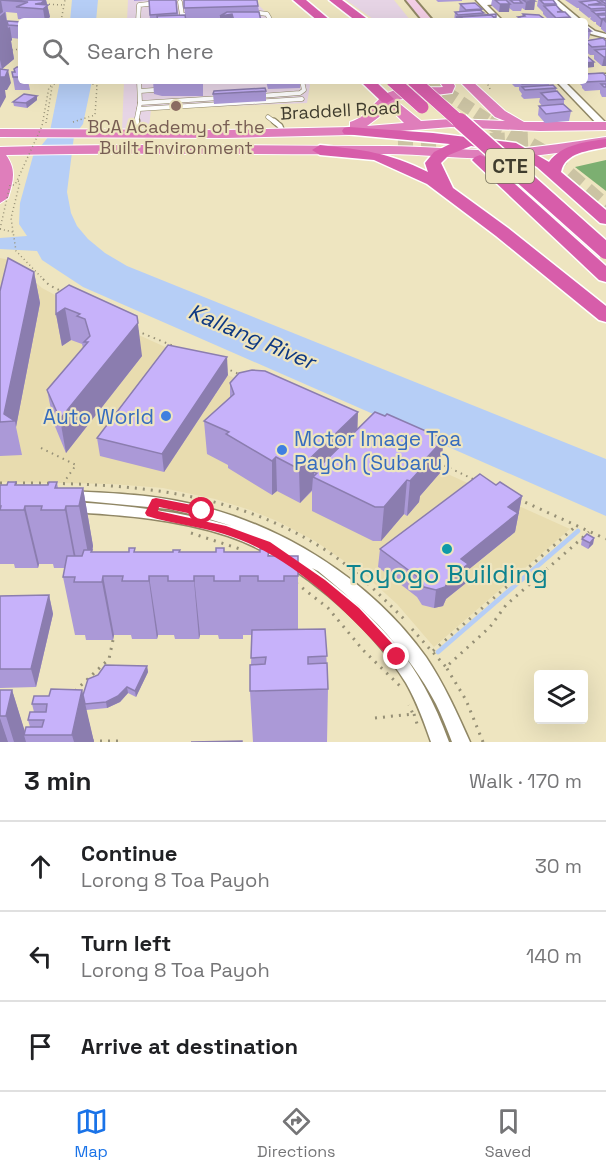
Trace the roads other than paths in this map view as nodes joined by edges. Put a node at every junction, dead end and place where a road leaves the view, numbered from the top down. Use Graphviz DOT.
graph roads {
  1 [pos="298,0"];
  2 [pos="321,0"];
  3 [pos="335,0"];
  4 [pos="402,0"];
  5 [pos="410,0"];
  6 [pos="520,0"];
  7 [pos="553,0"];
  8 [pos="191,1"];
  9 [pos="481,1"];
  10 [pos="168,2"];
  11 [pos="255,6"];
  12 [pos="244,13"];
  13 [pos="263,13"];
  14 [pos="185,15"];
  15 [pos="138,18"];
  16 [pos="269,18"];
  17 [pos="312,18"];
  18 [pos="321,18"];
  19 [pos="345,18"];
  20 [pos="360,18"];
  21 [pos="417,18"];
  22 [pos="425,18"];
  23 [pos="497,18"];
  24 [pos="575,18"];
  25 [pos="588,29"];
  26 [pos="606,36"];
  27 [pos="606,76"];
  28 [pos="588,77"];
  29 [pos="139,84"];
  30 [pos="303,84"];
  31 [pos="370,84"];
  32 [pos="396,84"];
  33 [pos="417,84"];
  34 [pos="447,84"];
  35 [pos="463,84"];
  36 [pos="472,84"];
  37 [pos="563,84"];
  38 [pos="154,90"];
  39 [pos="140,91"];
  40 [pos="272,98"];
  41 [pos="302,99"];
  42 [pos="387,99"];
  43 [pos="139,106"];
  44 [pos="268,117"];
  45 [pos="490,123"];
  46 [pos="416,124"];
  47 [pos="570,127"];
  48 [pos="135,130"];
  49 [pos="349,131"];
  50 [pos="0,133"];
  51 [pos="288,133"];
  52 [pos="605,135"];
  53 [pos="39,138"];
  54 [pos="525,138"];
  55 [pos="467,139"];
  56 [pos="0,141"];
  57 [pos="78,142"];
  58 [pos="398,144"];
  59 [pos="101,149"];
  60 [pos="320,150"];
  61 [pos="0,151"];
  62 [pos="442,153"];
  63 [pos="0,157"];
  64 [pos="0,169"];
  65 [pos="553,172"];
  66 [pos="448,190"];
  67 [pos="1,193"];
  68 [pos="606,219"];
  69 [pos="606,251"];
  70 [pos="606,276"];
  71 [pos="606,316"];
  72 [pos="59,495"];
  73 [pos="153,508"];
  74 [pos="440,742"];
  75 [pos="461,742"];
  1 -- 17 [label="highway"];
  1 -- 18 [label="highway"];
  2 -- 19 [label="highway"];
  3 -- 20 [label="highway"];
  4 -- 21 [label="main road"];
  5 -- 22 [label="main road"];
  6 -- 9 [label="street"];
  7 -- 24 [label="street"];
  8 -- 14 [label="lane"];
  9 -- 23 [label="street"];
  10 -- 15 [label="lane"];
  11 -- 13 [label="lane"];
  12 -- 13 [label="lane"];
  13 -- 16 [label="lane"];
  25 -- 26 [label="street"];
  27 -- 28 [label="street"];
  29 -- 39 [label="lane"];
  30 -- 40 [label="lane"];
  31 -- 42 [label="highway"];
  32 -- 70 [label="highway, CTE, bridge"];
  33 -- 69 [label="highway, CTE, bridge"];
  34 -- 42 [label="highway"];
  35 -- 45 [label="highway"];
  36 -- 54 [label="highway"];
  37 -- 52 [label="street"];
  38 -- 39 [label="lane"];
  39 -- 43 [label="lane"];
  40 -- 41 [label="lane"];
  40 -- 43 [label="lane"];
  40 -- 43 [label="lane"];
  42 -- 46 [label="highway"];
  42 -- 51 [label="highway"];
  43 -- 48 [label="lane"];
  44 -- 51 [label="lane"];
  45 -- 46 [label="highway, Braddell Road"];
  45 -- 54 [label="highway, Braddell Road"];
  45 -- 55 [label="highway"];
  46 -- 49 [label="highway, Braddell Road"];
  46 -- 55 [label="highway"];
  47 -- 52 [label="highway, Braddell Road"];
  47 -- 54 [label="highway"];
  47 -- 54 [label="highway, Braddell Road"];
  49 -- 51 [label="highway, Braddell Road"];
  49 -- 55 [label="highway"];
  50 -- 53 [label="highway"];
  51 -- 57 [label="highway, Braddell Road"];
  52 -- 54 [label="highway, Braddell Road"];
  52 -- 65 [label="highway"];
  53 -- 56 [label="highway"];
  53 -- 57 [label="highway, Braddell Road"];
  53 -- 61 [label="highway, Braddell Road"];
  54 -- 55 [label="highway"];
  54 -- 55 [label="highway"];
  54 -- 62 [label="highway, Braddell Road"];
  54 -- 65 [label="highway"];
  55 -- 58 [label="highway"];
  55 -- 62 [label="highway"];
  57 -- 58 [label="highway"];
  57 -- 59 [label="highway, Braddell Road"];
  58 -- 59 [label="highway"];
  58 -- 60 [label="highway, Braddell Road"];
  58 -- 62 [label="highway, Braddell Road"];
  59 -- 60 [label="highway, Braddell Road"];
  60 -- 66 [label="highway"];
  62 -- 66 [label="highway"];
  63 -- 67 [label="highway"];
  64 -- 67 [label="highway"];
  65 -- 68 [label="highway"];
  66 -- 71 [label="highway"];
  72 -- 73 [label="street"];
  73 -- 74 [label="street"];
  73 -- 75 [label="street"];
}
